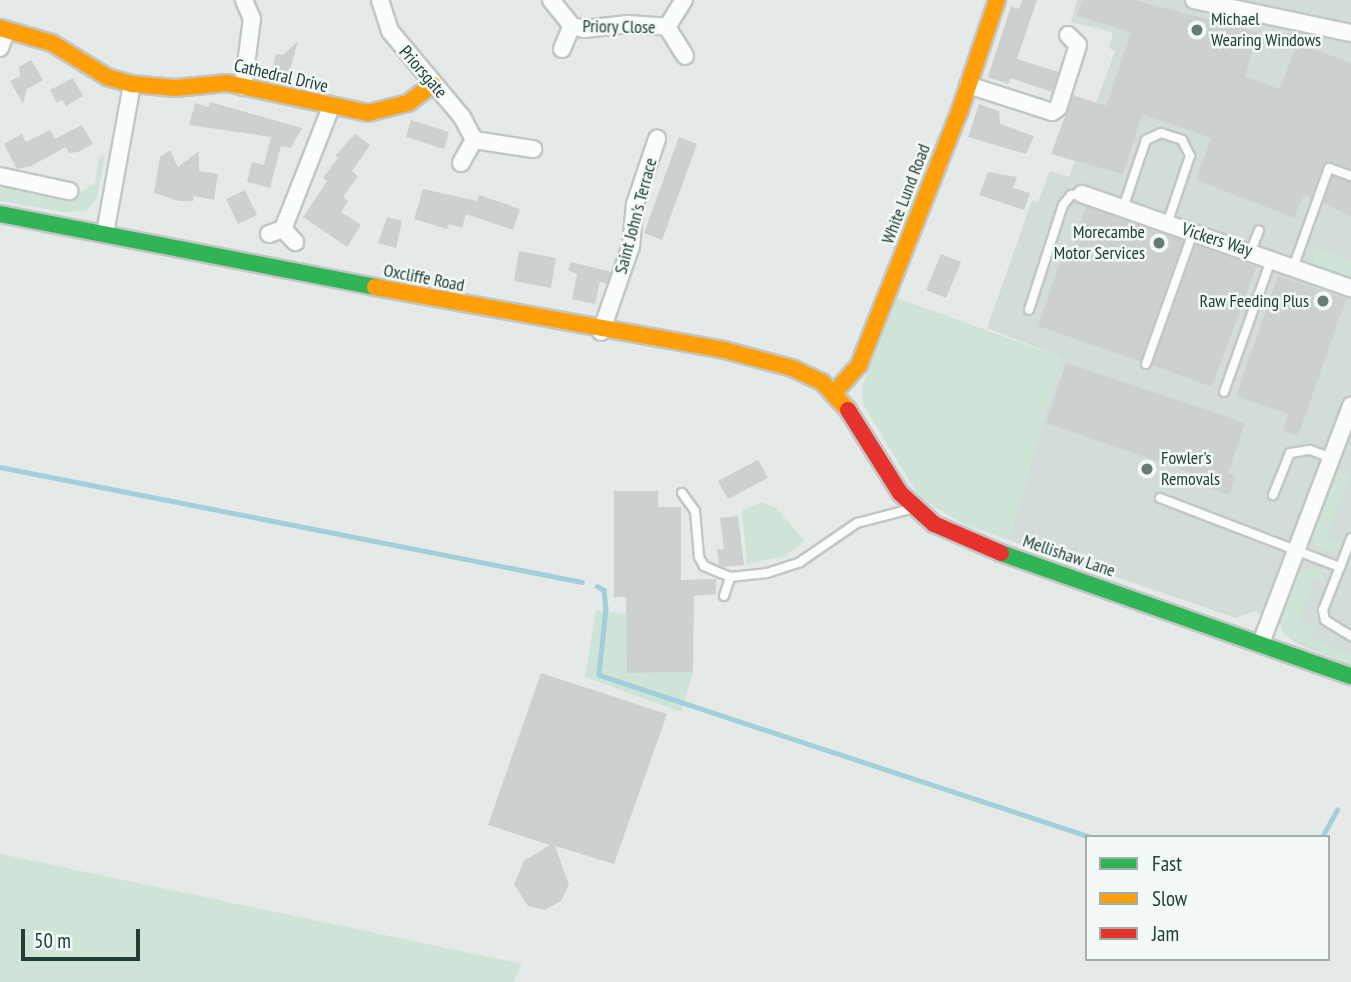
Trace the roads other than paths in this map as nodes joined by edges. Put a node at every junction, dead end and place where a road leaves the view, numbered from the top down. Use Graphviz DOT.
graph roads {
  1 [pos="244,0"];
  2 [pos="380,0"];
  3 [pos="551,0"];
  4 [pos="684,0"];
  5 [pos="997,0"];
  6 [pos="1194,0"];
  7 [pos="572,26"];
  8 [pos="667,27"];
  9 [pos="3,30"];
  10 [pos="1351,33"];
  11 [pos="1069,35"];
  12 [pos="0,48"];
  13 [pos="562,49"];
  14 [pos="678,53"];
  15 [pos="132,84"];
  16 [pos="433,84"];
  17 [pos="968,85"];
  18 [pos="243,87"];
  19 [pos="331,107"];
  20 [pos="657,139"];
  21 [pos="474,140"];
  22 [pos="526,143"];
  23 [pos="461,163"];
  24 [pos="0,176"];
  25 [pos="1351,176"];
  26 [pos="59,186"];
  27 [pos="1082,194"];
  28 [pos="1123,208"];
  29 [pos="0,214"];
  30 [pos="1167,224"];
  31 [pos="1259,230"];
  32 [pos="105,233"];
  33 [pos="1193,233"];
  34 [pos="295,242"];
  35 [pos="1251,251"];
  36 [pos="1272,257"];
  37 [pos="1294,265"];
  38 [pos="1351,288"];
  39 [pos="1029,310"];
  40 [pos="601,332"];
  41 [pos="1146,364"];
  42 [pos="1224,392"];
  43 [pos="834,393"];
  44 [pos="1351,406"];
  45 [pos="1345,441"];
  46 [pos="1332,458"];
  47 [pos="682,494"];
  48 [pos="1273,495"];
  49 [pos="1160,499"];
  50 [pos="914,508"];
  51 [pos="1351,538"];
  52 [pos="1297,549"];
  53 [pos="1340,567"];
  54 [pos="730,577"];
  55 [pos="724,596"];
  56 [pos="1351,636"];
  57 [pos="1261,643"];
  58 [pos="1351,676"];
  1 -- 18 [label="street"];
  2 -- 16 [label="street, Priorsgate"];
  3 -- 7 [label="street, Priory Close"];
  4 -- 8 [label="street, Priory Close"];
  5 -- 17 [label="main road, White Lund Road"];
  6 -- 10 [label="street"];
  7 -- 8 [label="street, Priory Close"];
  7 -- 13 [label="street"];
  8 -- 14 [label="street"];
  9 -- 12 [label="street"];
  9 -- 15 [label="main road, Cathedral Drive"];
  11 -- 17 [label="street"];
  15 -- 18 [label="main road, Cathedral Drive"];
  15 -- 32 [label="street"];
  16 -- 19 [label="main road, Cathedral Drive"];
  16 -- 21 [label="street, Priorsgate"];
  17 -- 43 [label="main road, White Lund Road"];
  18 -- 19 [label="main road, Cathedral Drive"];
  19 -- 34 [label="street"];
  20 -- 40 [label="street, Saint John's Terrace"];
  21 -- 22 [label="street"];
  21 -- 23 [label="street"];
  24 -- 26 [label="street"];
  25 -- 37 [label="lane"];
  27 -- 28 [label="street, Vickers Way"];
  27 -- 39 [label="lane"];
  28 -- 30 [label="street, Vickers Way"];
  28 -- 30 [label="lane"];
  29 -- 32 [label="main road, Oxcliffe Road"];
  30 -- 33 [label="street, Vickers Way"];
  31 -- 35 [label="lane"];
  32 -- 40 [label="main road, Oxcliffe Road"];
  33 -- 35 [label="street, Vickers Way"];
  33 -- 41 [label="lane"];
  35 -- 36 [label="street, Vickers Way"];
  36 -- 37 [label="street, Vickers Way"];
  36 -- 42 [label="lane"];
  37 -- 38 [label="street, Vickers Way"];
  40 -- 43 [label="main road, Oxcliffe Road"];
  43 -- 50 [label="main road, Mellishaw Lane"];
  44 -- 45 [label="street"];
  45 -- 46 [label="street"];
  46 -- 48 [label="lane"];
  46 -- 52 [label="street"];
  47 -- 54 [label="lane"];
  49 -- 52 [label="lane"];
  50 -- 54 [label="lane"];
  50 -- 57 [label="main road, Mellishaw Lane"];
  51 -- 53 [label="lane"];
  52 -- 53 [label="lane"];
  52 -- 57 [label="street"];
  53 -- 56 [label="lane"];
  54 -- 55 [label="lane"];
  57 -- 58 [label="main road, Mellishaw Lane"];
}
